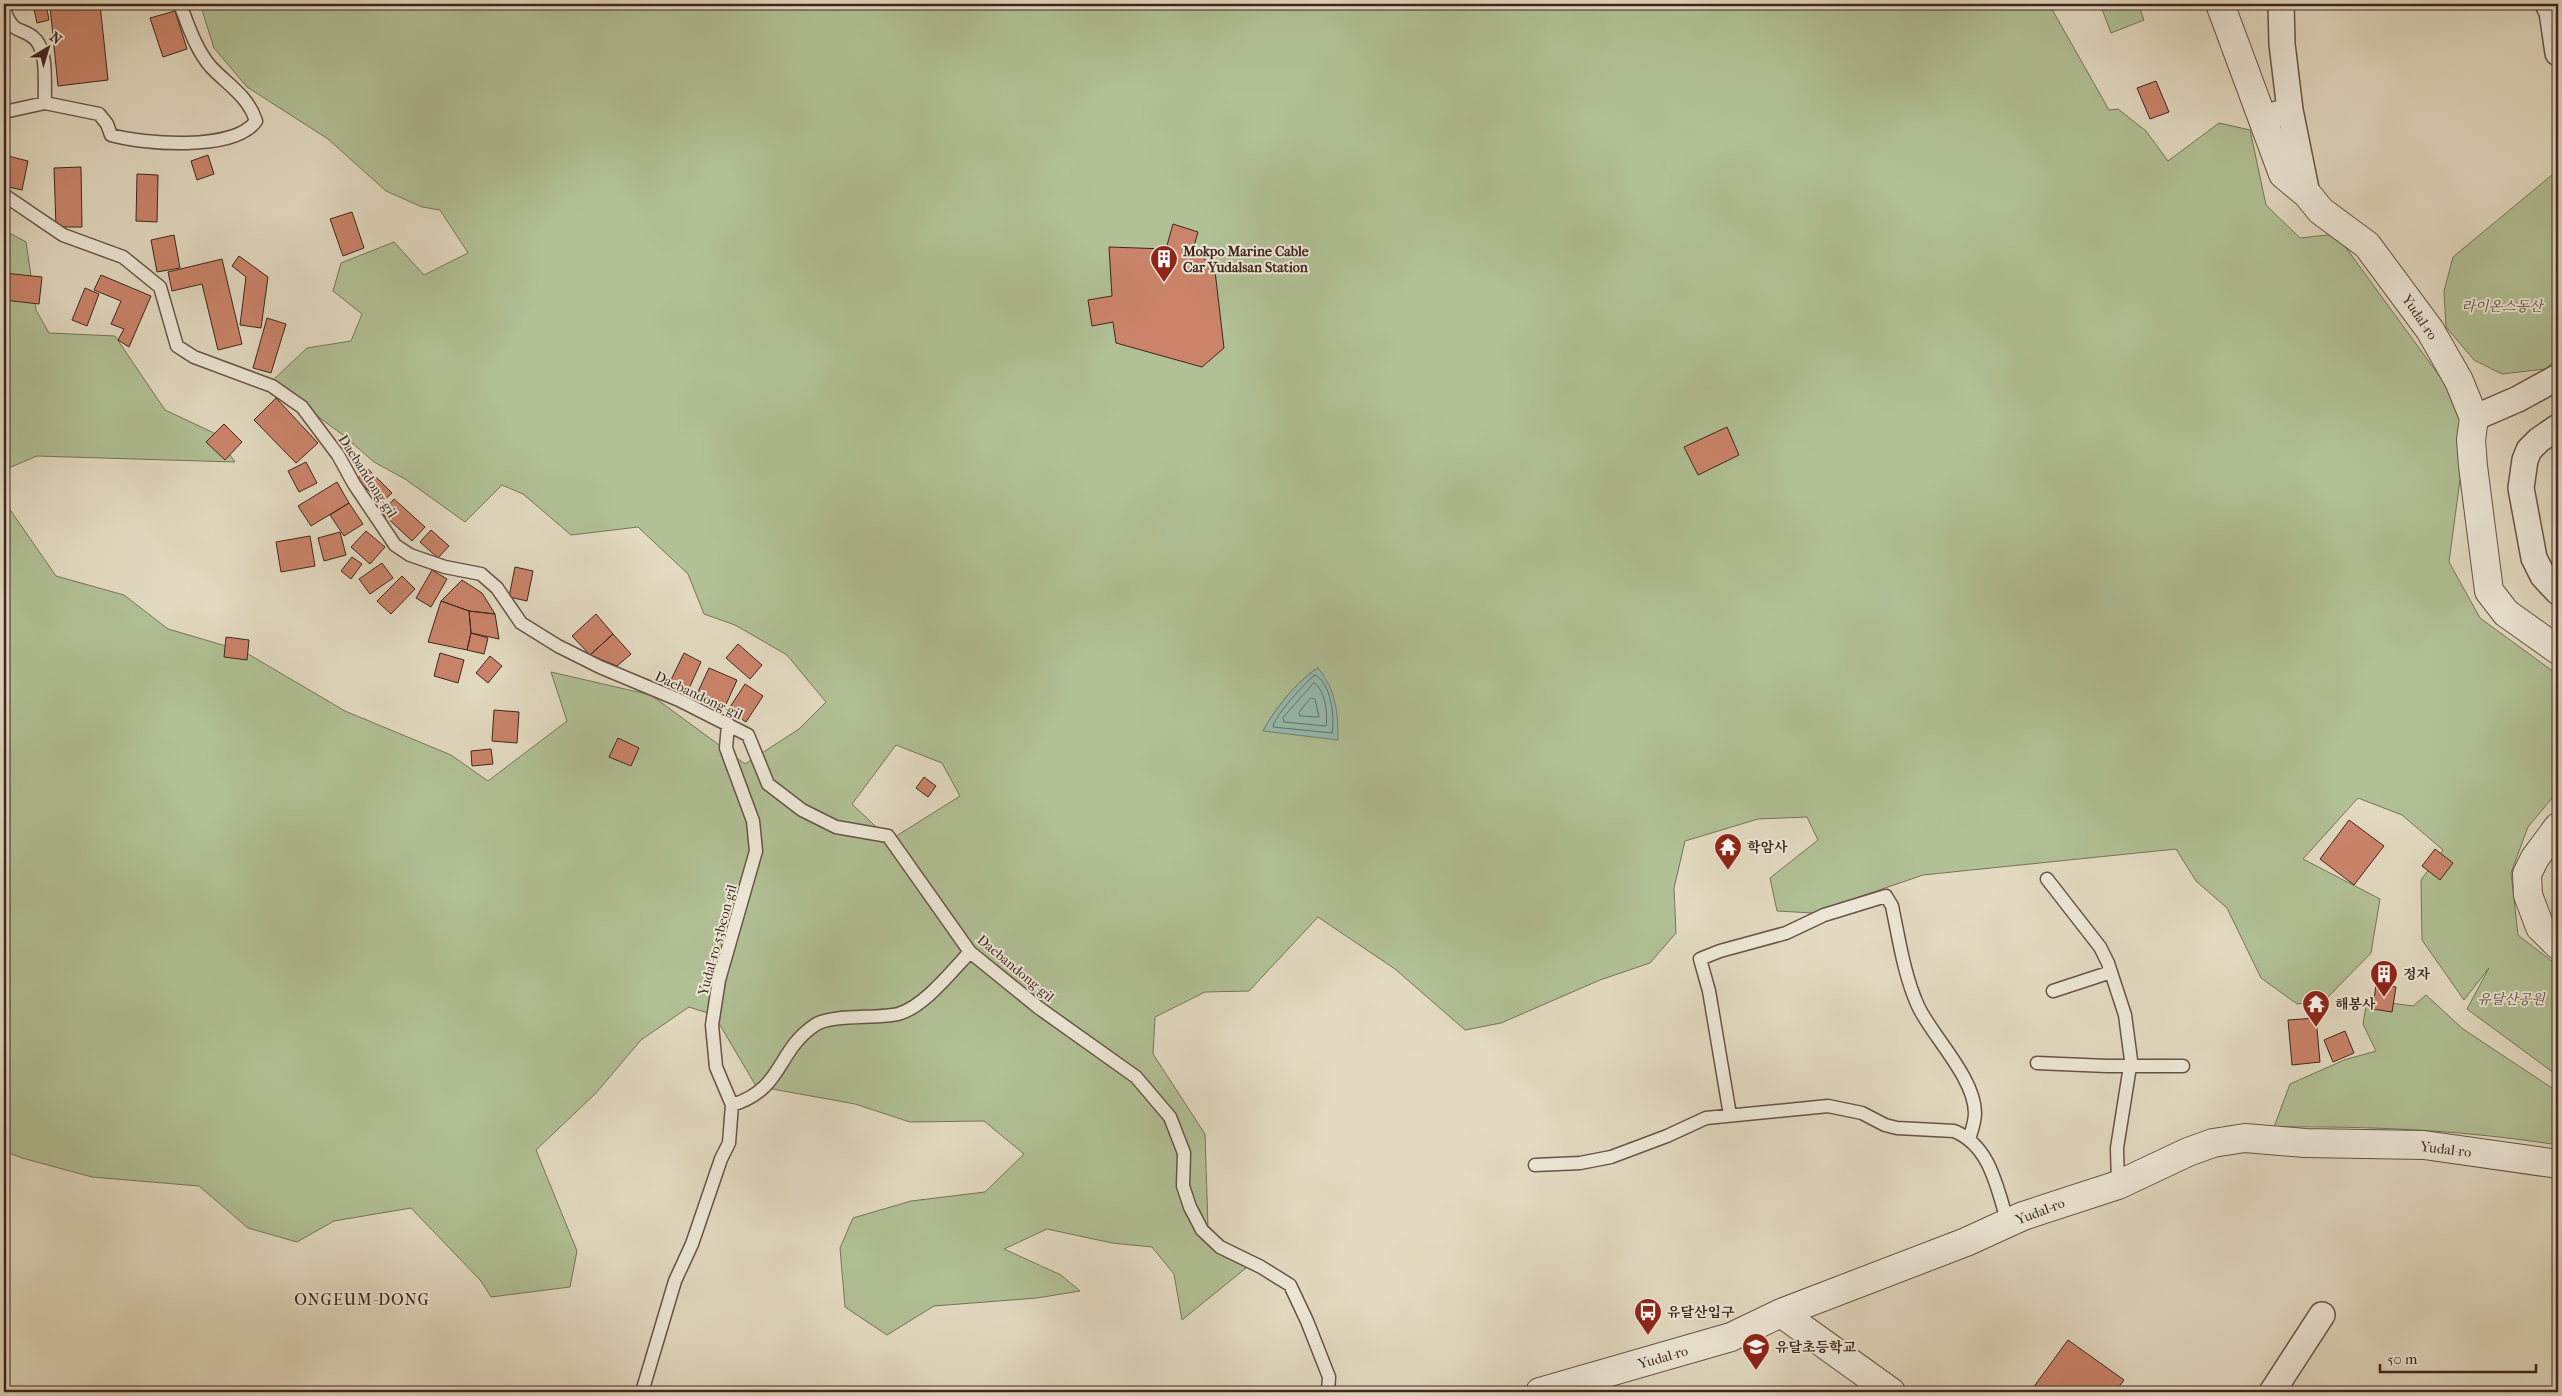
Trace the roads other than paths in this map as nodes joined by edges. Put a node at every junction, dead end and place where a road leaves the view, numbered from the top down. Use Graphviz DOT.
graph roads {
  1 [pos="180,4"];
  2 [pos="2220,4"];
  3 [pos="2281,4"];
  4 [pos="2548,4"];
  5 [pos="4,9"];
  6 [pos="2558,53"];
  7 [pos="45,103"];
  8 [pos="2290,110"];
  9 [pos="4,112"];
  10 [pos="2262,119"];
  11 [pos="2307,194"];
  12 [pos="4,195"];
  13 [pos="2558,377"];
  14 [pos="2474,418"];
  15 [pos="2558,428"];
  16 [pos="2558,592"];
  17 [pos="2558,650"];
  18 [pos="728,724"];
  19 [pos="2558,827"];
  20 [pos="2047,879"];
  21 [pos="2558,945"];
  22 [pos="970,952"];
  23 [pos="2110,972"];
  24 [pos="2053,992"];
  25 [pos="2037,1063"];
  26 [pos="2130,1065"];
  27 [pos="2183,1066"];
  28 [pos="732,1105"];
  29 [pos="1730,1115"];
  30 [pos="1969,1139"];
  31 [pos="2558,1164"];
  32 [pos="1535,1165"];
  33 [pos="2118,1184"];
  34 [pos="2008,1223"];
  35 [pos="1781,1313"];
  36 [pos="2322,1315"];
  37 [pos="642,1392"];
  38 [pos="1328,1392"];
  39 [pos="1540,1392"];
  40 [pos="1891,1392"];
  41 [pos="2272,1392"];
  1 -- 7 [label="lane"];
  2 -- 10 [label="street, Yudal-ro"];
  3 -- 8 [label="street"];
  4 -- 6 [label="street"];
  5 -- 7 [label="lane"];
  7 -- 9 [label="lane"];
  8 -- 10 [label="street"];
  8 -- 11 [label="street"];
  10 -- 11 [label="street, Yudal-ro"];
  11 -- 14 [label="street, Yudal-ro"];
  12 -- 18 [label="lane, Daebandong-gil"];
  13 -- 14 [label="street"];
  14 -- 17 [label="street"];
  15 -- 16 [label="street"];
  18 -- 22 [label="lane, Daebandong-gil"];
  18 -- 28 [label="lane, Yudal-ro 53beon-gil"];
  19 -- 21 [label="street"];
  20 -- 23 [label="lane"];
  22 -- 28 [label="lane"];
  22 -- 38 [label="lane, Daebandong-gil"];
  23 -- 24 [label="lane"];
  23 -- 26 [label="lane"];
  25 -- 26 [label="lane"];
  26 -- 27 [label="lane"];
  26 -- 33 [label="lane"];
  28 -- 37 [label="lane, Yudal-ro 53beon-gil"];
  29 -- 30 [label="lane"];
  29 -- 30 [label="lane"];
  29 -- 32 [label="lane"];
  30 -- 34 [label="lane"];
  31 -- 33 [label="street, Yudal-ro"];
  33 -- 34 [label="street, Yudal-ro"];
  34 -- 35 [label="street, Yudal-ro"];
  35 -- 39 [label="street, Yudal-ro"];
  35 -- 40 [label="street"];
  36 -- 41 [label="street"];
}
